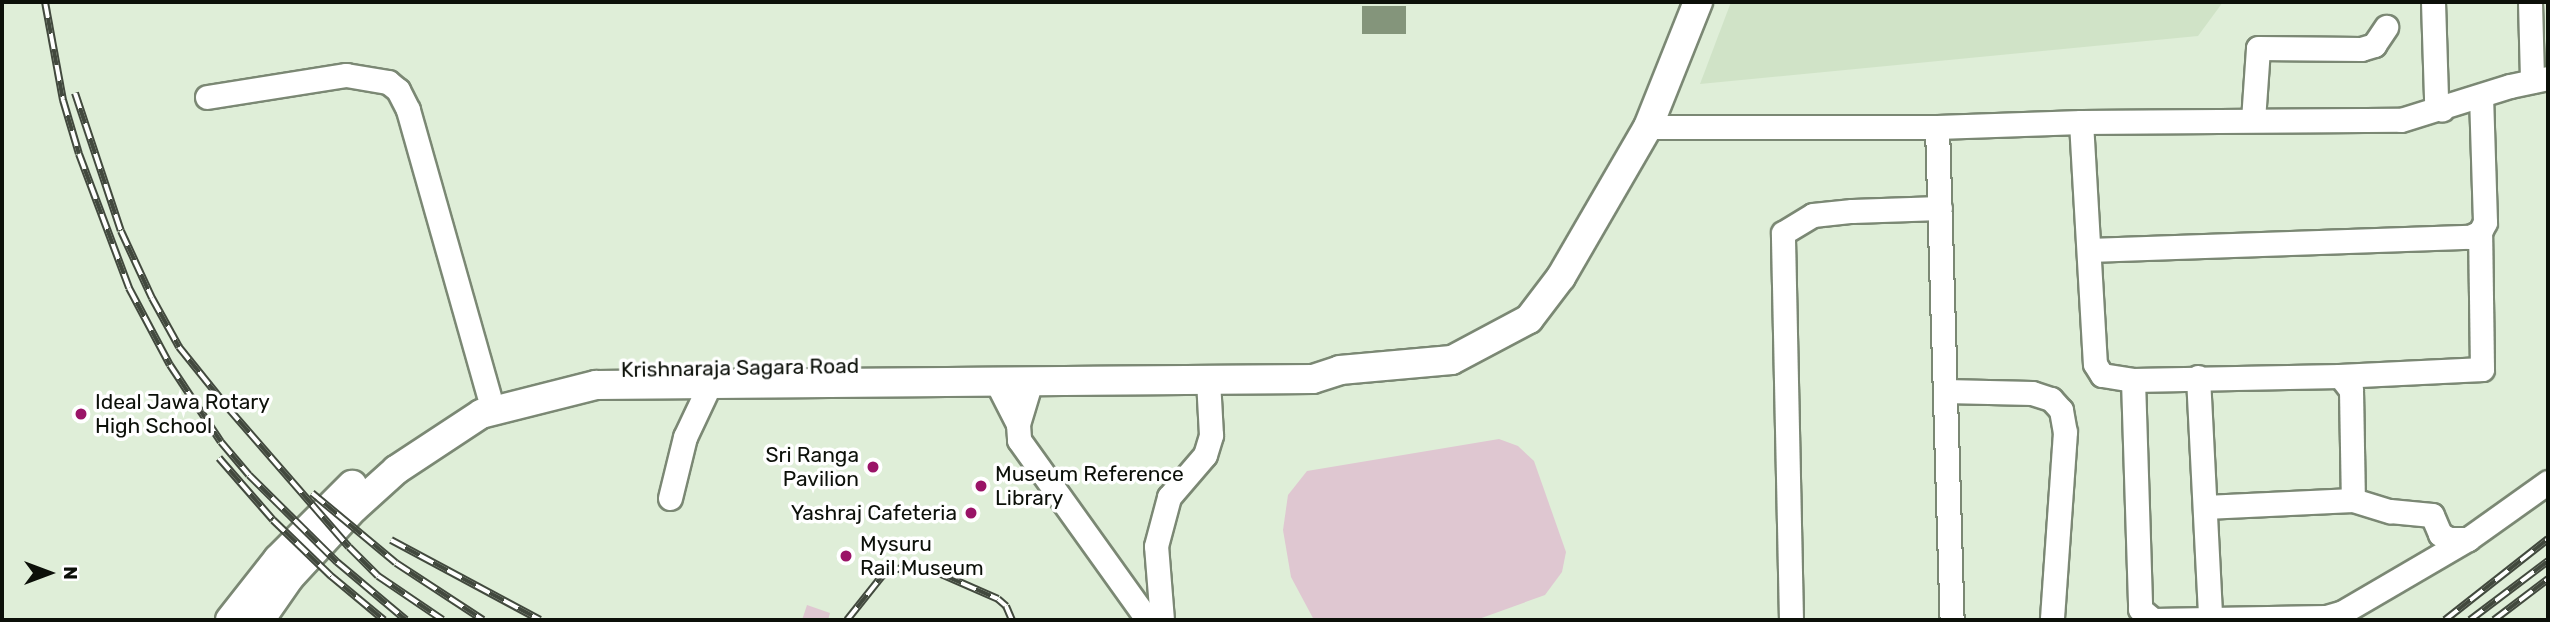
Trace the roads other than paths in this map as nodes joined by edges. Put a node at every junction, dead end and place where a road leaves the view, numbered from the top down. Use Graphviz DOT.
graph roads {
  1 [pos="1698,2"];
  2 [pos="2433,2"];
  3 [pos="2530,2"];
  4 [pos="2386,27"];
  5 [pos="2540,54"];
  6 [pos="2540,80"];
  7 [pos="207,96"];
  8 [pos="2481,96"];
  9 [pos="2442,110"];
  10 [pos="2253,120"];
  11 [pos="2081,122"];
  12 [pos="1648,127"];
  13 [pos="1937,127"];
  14 [pos="1940,208"];
  15 [pos="2480,232"];
  16 [pos="2089,250"];
  17 [pos="1340,370"];
  18 [pos="996,374"];
  19 [pos="1031,374"];
  20 [pos="2340,376"];
  21 [pos="2198,377"];
  22 [pos="1208,379"];
  23 [pos="2133,380"];
  24 [pos="710,384"];
  25 [pos="1945,391"];
  26 [pos="489,396"];
  27 [pos="1018,424"];
  28 [pos="2548,482"];
  29 [pos="670,498"];
  30 [pos="2353,500"];
  31 [pos="2205,507"];
  32 [pos="2468,539"];
  33 [pos="2210,617"];
  34 [pos="230,620"];
  35 [pos="260,620"];
  36 [pos="1148,620"];
  37 [pos="1162,620"];
  38 [pos="1791,620"];
  39 [pos="1952,620"];
  40 [pos="2052,620"];
  1 -- 12 [label="main road, Krishnaraja Sagara Road"];
  2 -- 9 [label="street"];
  3 -- 5 [label="street"];
  4 -- 10 [label="street"];
  5 -- 6 [label="street"];
  6 -- 8 [label="street"];
  7 -- 26 [label="street"];
  8 -- 9 [label="street"];
  8 -- 15 [label="street"];
  9 -- 10 [label="street"];
  10 -- 11 [label="street"];
  11 -- 13 [label="street"];
  11 -- 16 [label="street"];
  12 -- 13 [label="street"];
  12 -- 17 [label="main road, Krishnaraja Sagara Road"];
  13 -- 14 [label="street"];
  14 -- 25 [label="street"];
  14 -- 38 [label="street"];
  15 -- 16 [label="street"];
  15 -- 20 [label="street"];
  16 -- 23 [label="street"];
  17 -- 19 [label="main road, Krishnaraja Sagara Road"];
  17 -- 22 [label="main road, Krishnaraja Sagara Road"];
  18 -- 19 [label="main road, Krishnaraja Sagara Road"];
  18 -- 24 [label="main road, Krishnaraja Sagara Road"];
  18 -- 26 [label="main road, Krishnaraja Sagara Road"];
  18 -- 27 [label="street"];
  19 -- 22 [label="main road, Krishnaraja Sagara Road"];
  19 -- 27 [label="street"];
  20 -- 21 [label="street"];
  20 -- 30 [label="street"];
  21 -- 23 [label="street"];
  21 -- 31 [label="street"];
  22 -- 37 [label="street"];
  23 -- 33 [label="street"];
  24 -- 29 [label="street"];
  24 -- 35 [label="main road, Krishnaraja Sagara Road"];
  25 -- 39 [label="street"];
  25 -- 40 [label="street"];
  26 -- 34 [label="main road, Krishnaraja Sagara Road"];
  27 -- 36 [label="street"];
  28 -- 32 [label="street"];
  30 -- 31 [label="street"];
  30 -- 32 [label="street"];
  31 -- 33 [label="street"];
  32 -- 33 [label="street"];
}
